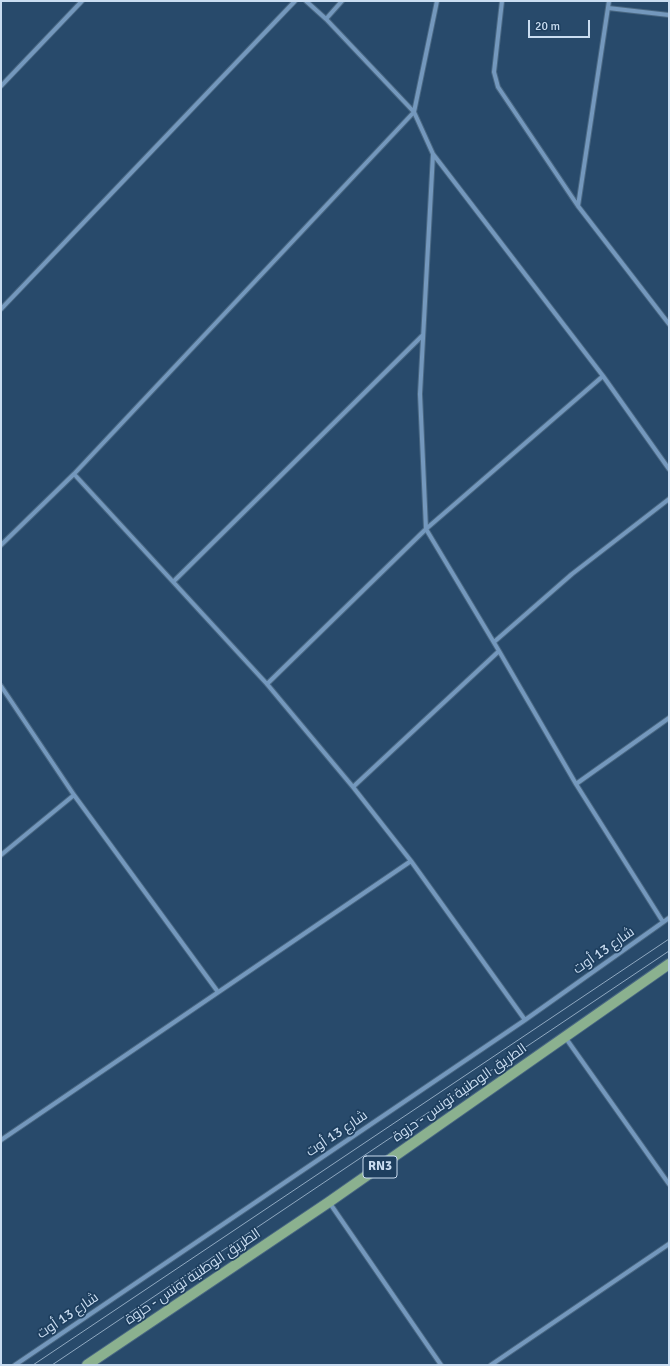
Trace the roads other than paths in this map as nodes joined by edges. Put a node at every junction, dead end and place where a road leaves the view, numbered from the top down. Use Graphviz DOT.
graph roads {
  1 [pos="82,1"];
  2 [pos="295,1"];
  3 [pos="306,1"];
  4 [pos="342,1"];
  5 [pos="437,1"];
  6 [pos="502,1"];
  7 [pos="609,1"];
  8 [pos="608,8"];
  9 [pos="669,15"];
  10 [pos="326,19"];
  11 [pos="1,86"];
  12 [pos="414,112"];
  13 [pos="434,154"];
  14 [pos="578,206"];
  15 [pos="1,309"];
  16 [pos="669,324"];
  17 [pos="423,335"];
  18 [pos="603,376"];
  19 [pos="669,469"];
  20 [pos="74,474"];
  21 [pos="669,499"];
  22 [pos="426,529"];
  23 [pos="1,546"];
  24 [pos="174,581"];
  25 [pos="494,642"];
  26 [pos="499,650"];
  27 [pos="267,684"];
  28 [pos="1,686"];
  29 [pos="669,718"];
  30 [pos="576,784"];
  31 [pos="353,787"];
  32 [pos="74,795"];
  33 [pos="1,855"];
  34 [pos="411,861"];
  35 [pos="669,918"];
  36 [pos="663,922"];
  37 [pos="669,964"];
  38 [pos="218,992"];
  39 [pos="525,1020"];
  40 [pos="565,1037"];
  41 [pos="1,1140"];
  42 [pos="669,1184"];
  43 [pos="329,1202"];
  44 [pos="669,1244"];
  45 [pos="15,1365"];
  46 [pos="88,1365"];
  47 [pos="441,1365"];
  48 [pos="491,1365"];
  1 -- 11 [label="street"];
  2 -- 15 [label="street"];
  3 -- 10 [label="street"];
  4 -- 10 [label="street"];
  5 -- 12 [label="street"];
  6 -- 14 [label="street"];
  7 -- 8 [label="street"];
  8 -- 9 [label="street"];
  8 -- 14 [label="street"];
  10 -- 12 [label="street"];
  12 -- 13 [label="street"];
  12 -- 20 [label="street"];
  13 -- 17 [label="street"];
  13 -- 18 [label="street"];
  14 -- 16 [label="street"];
  17 -- 22 [label="street"];
  17 -- 24 [label="street"];
  18 -- 19 [label="street"];
  18 -- 22 [label="street"];
  20 -- 23 [label="street"];
  20 -- 24 [label="street"];
  21 -- 25 [label="street"];
  22 -- 25 [label="street"];
  22 -- 27 [label="street"];
  24 -- 27 [label="street"];
  25 -- 26 [label="street"];
  26 -- 30 [label="street"];
  26 -- 31 [label="street"];
  27 -- 31 [label="street"];
  28 -- 32 [label="street"];
  29 -- 30 [label="street"];
  30 -- 36 [label="street"];
  31 -- 34 [label="street"];
  32 -- 33 [label="street"];
  32 -- 38 [label="street"];
  34 -- 38 [label="street"];
  34 -- 39 [label="street"];
  35 -- 36 [label="street, شارع 13 أوت"];
  36 -- 39 [label="street, شارع 13 أوت"];
  37 -- 40 [label="main road, الطريق الوطنية تونس - حزوة / RN3"];
  38 -- 41 [label="street"];
  39 -- 45 [label="street, شارع 13 أوت"];
  40 -- 42 [label="street"];
  40 -- 43 [label="main road, الطريق الوطنية تونس - حزوة / RN3"];
  43 -- 46 [label="main road, الطريق الوطنية تونس - حزوة / RN3"];
  43 -- 47 [label="street"];
  44 -- 48 [label="street"];
}
